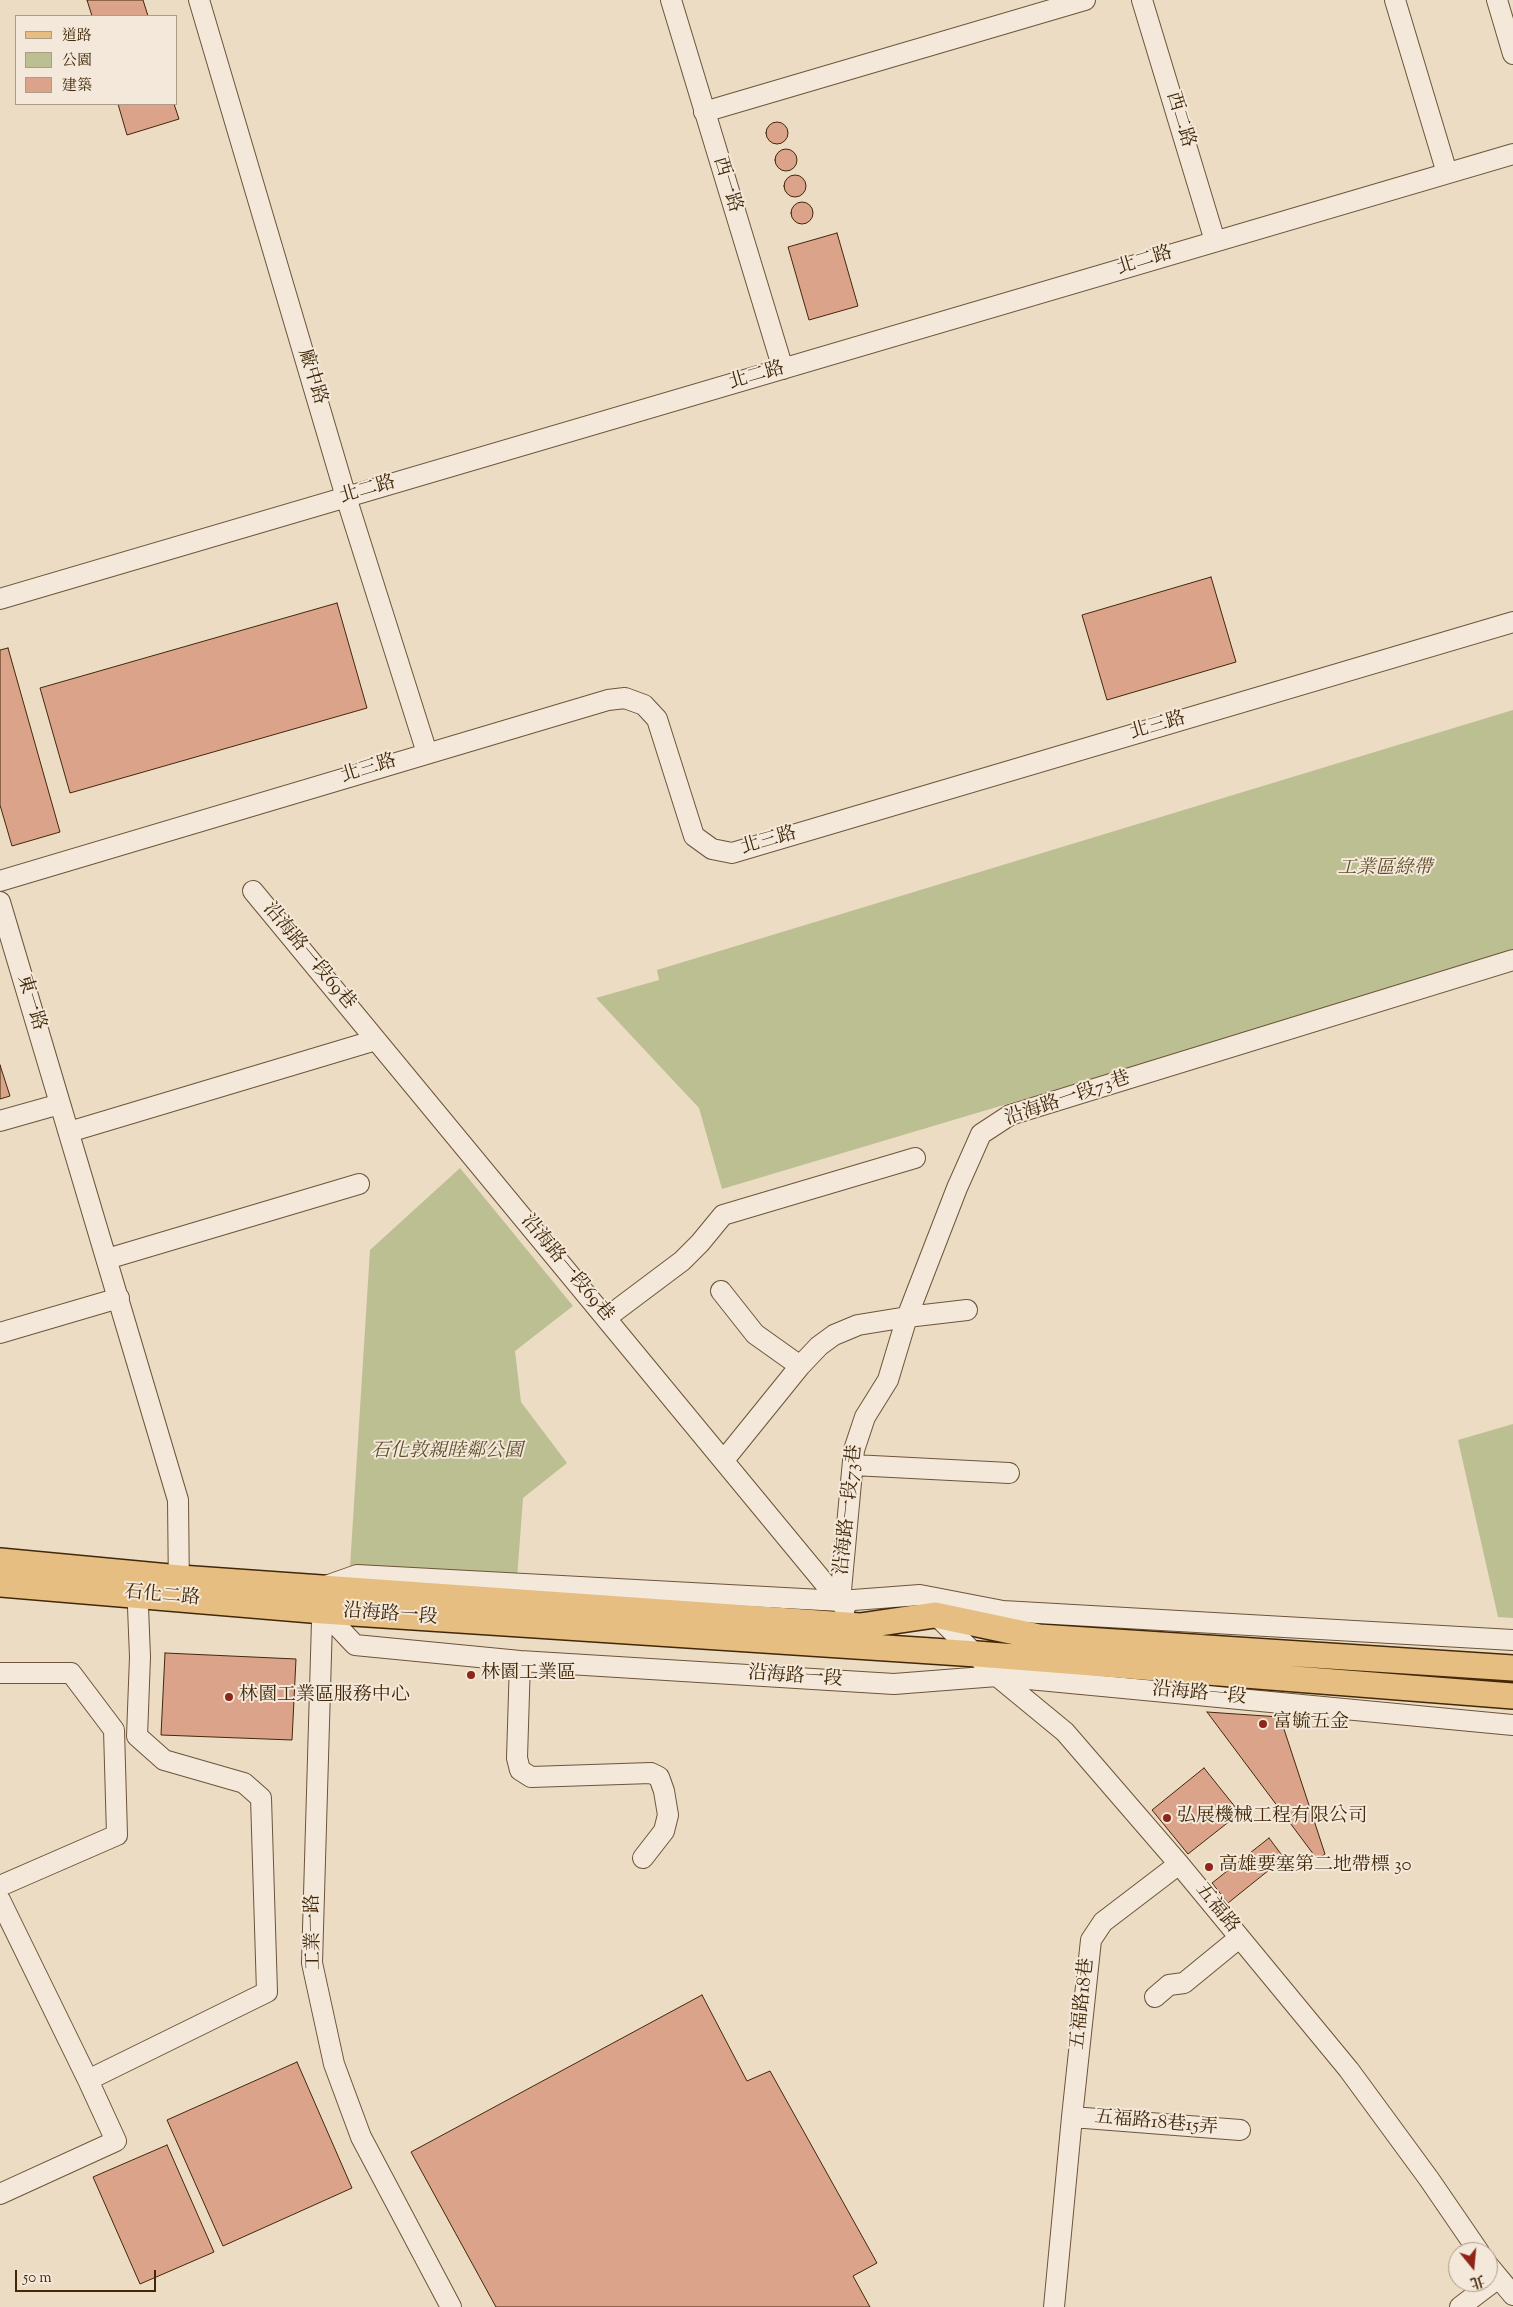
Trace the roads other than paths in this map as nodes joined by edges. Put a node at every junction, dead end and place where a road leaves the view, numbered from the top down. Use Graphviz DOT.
graph roads {
  1 [pos="199,0"];
  2 [pos="670,0"];
  3 [pos="1085,0"];
  4 [pos="1142,0"];
  5 [pos="1395,0"];
  6 [pos="1497,0"];
  7 [pos="1513,54"];
  8 [pos="704,112"];
  9 [pos="1513,154"];
  10 [pos="1447,173"];
  11 [pos="1215,241"];
  12 [pos="783,369"];
  13 [pos="346,497"];
  14 [pos="0,599"];
  15 [pos="1513,622"];
  16 [pos="427,753"];
  17 [pos="0,881"];
  18 [pos="252,890"];
  19 [pos="0,902"];
  20 [pos="1513,960"];
  21 [pos="376,1040"];
  22 [pos="60,1104"];
  23 [pos="0,1121"];
  24 [pos="69,1132"];
  25 [pos="915,1158"];
  26 [pos="359,1184"];
  27 [pos="107,1259"];
  28 [pos="721,1292"];
  29 [pos="118,1298"];
  30 [pos="967,1310"];
  31 [pos="908,1316"];
  32 [pos="606,1318"];
  33 [pos="0,1333"];
  34 [pos="800,1366"];
  35 [pos="724,1460"];
  36 [pos="853,1465"];
  37 [pos="1009,1473"];
  38 [pos="0,1562"];
  39 [pos="0,1584"];
  40 [pos="137,1584"];
  41 [pos="179,1588"];
  42 [pos="920,1595"];
  43 [pos="323,1599"];
  44 [pos="840,1601"];
  45 [pos="935,1615"];
  46 [pos="860,1626"];
  47 [pos="1513,1640"];
  48 [pos="877,1649"];
  49 [pos="977,1654"];
  50 [pos="520,1661"];
  51 [pos="1513,1668"];
  52 [pos="0,1672"];
  53 [pos="997,1676"];
  54 [pos="1513,1696"];
  55 [pos="1513,1725"];
  56 [pos="114,1730"];
  57 [pos="137,1736"];
  58 [pos="643,1858"];
  59 [pos="1179,1864"];
  60 [pos="0,1886"];
  61 [pos="0,1900"];
  62 [pos="1239,1938"];
  63 [pos="1155,1997"];
  64 [pos="88,2080"];
  65 [pos="1072,2117"];
  66 [pos="1240,2130"];
  67 [pos="0,2194"];
  68 [pos="1472,2242"];
  69 [pos="1498,2278"];
  70 [pos="1474,2292"];
  71 [pos="1513,2295"];
  72 [pos="451,2307"];
  73 [pos="1054,2307"];
  74 [pos="1460,2307"];
  1 -- 13 [label="street, 廠中路"];
  2 -- 8 [label="street, 西一路"];
  3 -- 8 [label="street"];
  4 -- 11 [label="street, 西二路"];
  5 -- 10 [label="street"];
  6 -- 7 [label="street"];
  8 -- 12 [label="street, 西一路"];
  9 -- 10 [label="street, 北二路"];
  10 -- 11 [label="street, 北二路"];
  11 -- 12 [label="street, 北二路"];
  12 -- 13 [label="street, 北二路"];
  13 -- 14 [label="street, 北二路"];
  13 -- 16 [label="street, 廠中路"];
  15 -- 16 [label="street, 北三路"];
  16 -- 17 [label="street, 北三路"];
  18 -- 21 [label="street, 沿海路一段69巷"];
  19 -- 22 [label="street, 東一路"];
  20 -- 31 [label="street, 沿海路一段73巷"];
  21 -- 24 [label="street"];
  21 -- 32 [label="street, 沿海路一段69巷"];
  22 -- 23 [label="street"];
  22 -- 24 [label="street, 東一路"];
  24 -- 27 [label="street, 東一路"];
  25 -- 32 [label="street"];
  26 -- 27 [label="street"];
  27 -- 29 [label="street, 東一路"];
  28 -- 34 [label="street"];
  29 -- 33 [label="street"];
  29 -- 41 [label="street, 東一路"];
  30 -- 31 [label="street"];
  31 -- 34 [label="street"];
  31 -- 36 [label="street, 沿海路一段73巷"];
  32 -- 35 [label="street, 沿海路一段69巷"];
  34 -- 35 [label="street"];
  35 -- 44 [label="street, 沿海路一段69巷"];
  36 -- 37 [label="street"];
  36 -- 44 [label="street, 沿海路一段73巷"];
  38 -- 40 [label="main road, 石化二路"];
  39 -- 40 [label="main road, 石化二路"];
  40 -- 41 [label="main road, 石化二路"];
  40 -- 57 [label="street"];
  41 -- 43 [label="main road, 石化二路"];
  42 -- 44 [label="street, 沿海路一段"];
  42 -- 45 [label="street, 五福路"];
  42 -- 47 [label="street, 沿海路一段"];
  43 -- 44 [label="street, 沿海路一段"];
  43 -- 46 [label="main road, 沿海路一段"];
  43 -- 48 [label="main road, 沿海路一段"];
  43 -- 50 [label="street, 沿海路一段"];
  43 -- 72 [label="street, 工業一路"];
  44 -- 46 [label="street, 沿海路一段69巷"];
  45 -- 46 [label="main road, 沿海路一段"];
  45 -- 49 [label="street, 五福路"];
  45 -- 51 [label="main road, 沿海路一段"];
  46 -- 48 [label="street, 沿海路一段69巷"];
  48 -- 49 [label="main road, 沿海路一段"];
  49 -- 53 [label="street, 五福路"];
  49 -- 54 [label="main road, 沿海路一段"];
  50 -- 53 [label="street, 沿海路一段"];
  50 -- 58 [label="street"];
  52 -- 56 [label="street"];
  53 -- 55 [label="street, 沿海路一段"];
  53 -- 59 [label="street, 五福路"];
  56 -- 57 [label="street"];
  56 -- 60 [label="street"];
  57 -- 64 [label="street"];
  59 -- 62 [label="street, 五福路"];
  59 -- 65 [label="street, 五福路18巷"];
  61 -- 64 [label="street"];
  62 -- 63 [label="street"];
  62 -- 68 [label="street, 五福路"];
  64 -- 67 [label="street"];
  65 -- 66 [label="street, 五福路18巷15弄"];
  65 -- 73 [label="street, 五福路18巷"];
  69 -- 71 [label="street"];
  70 -- 74 [label="street"];
}
